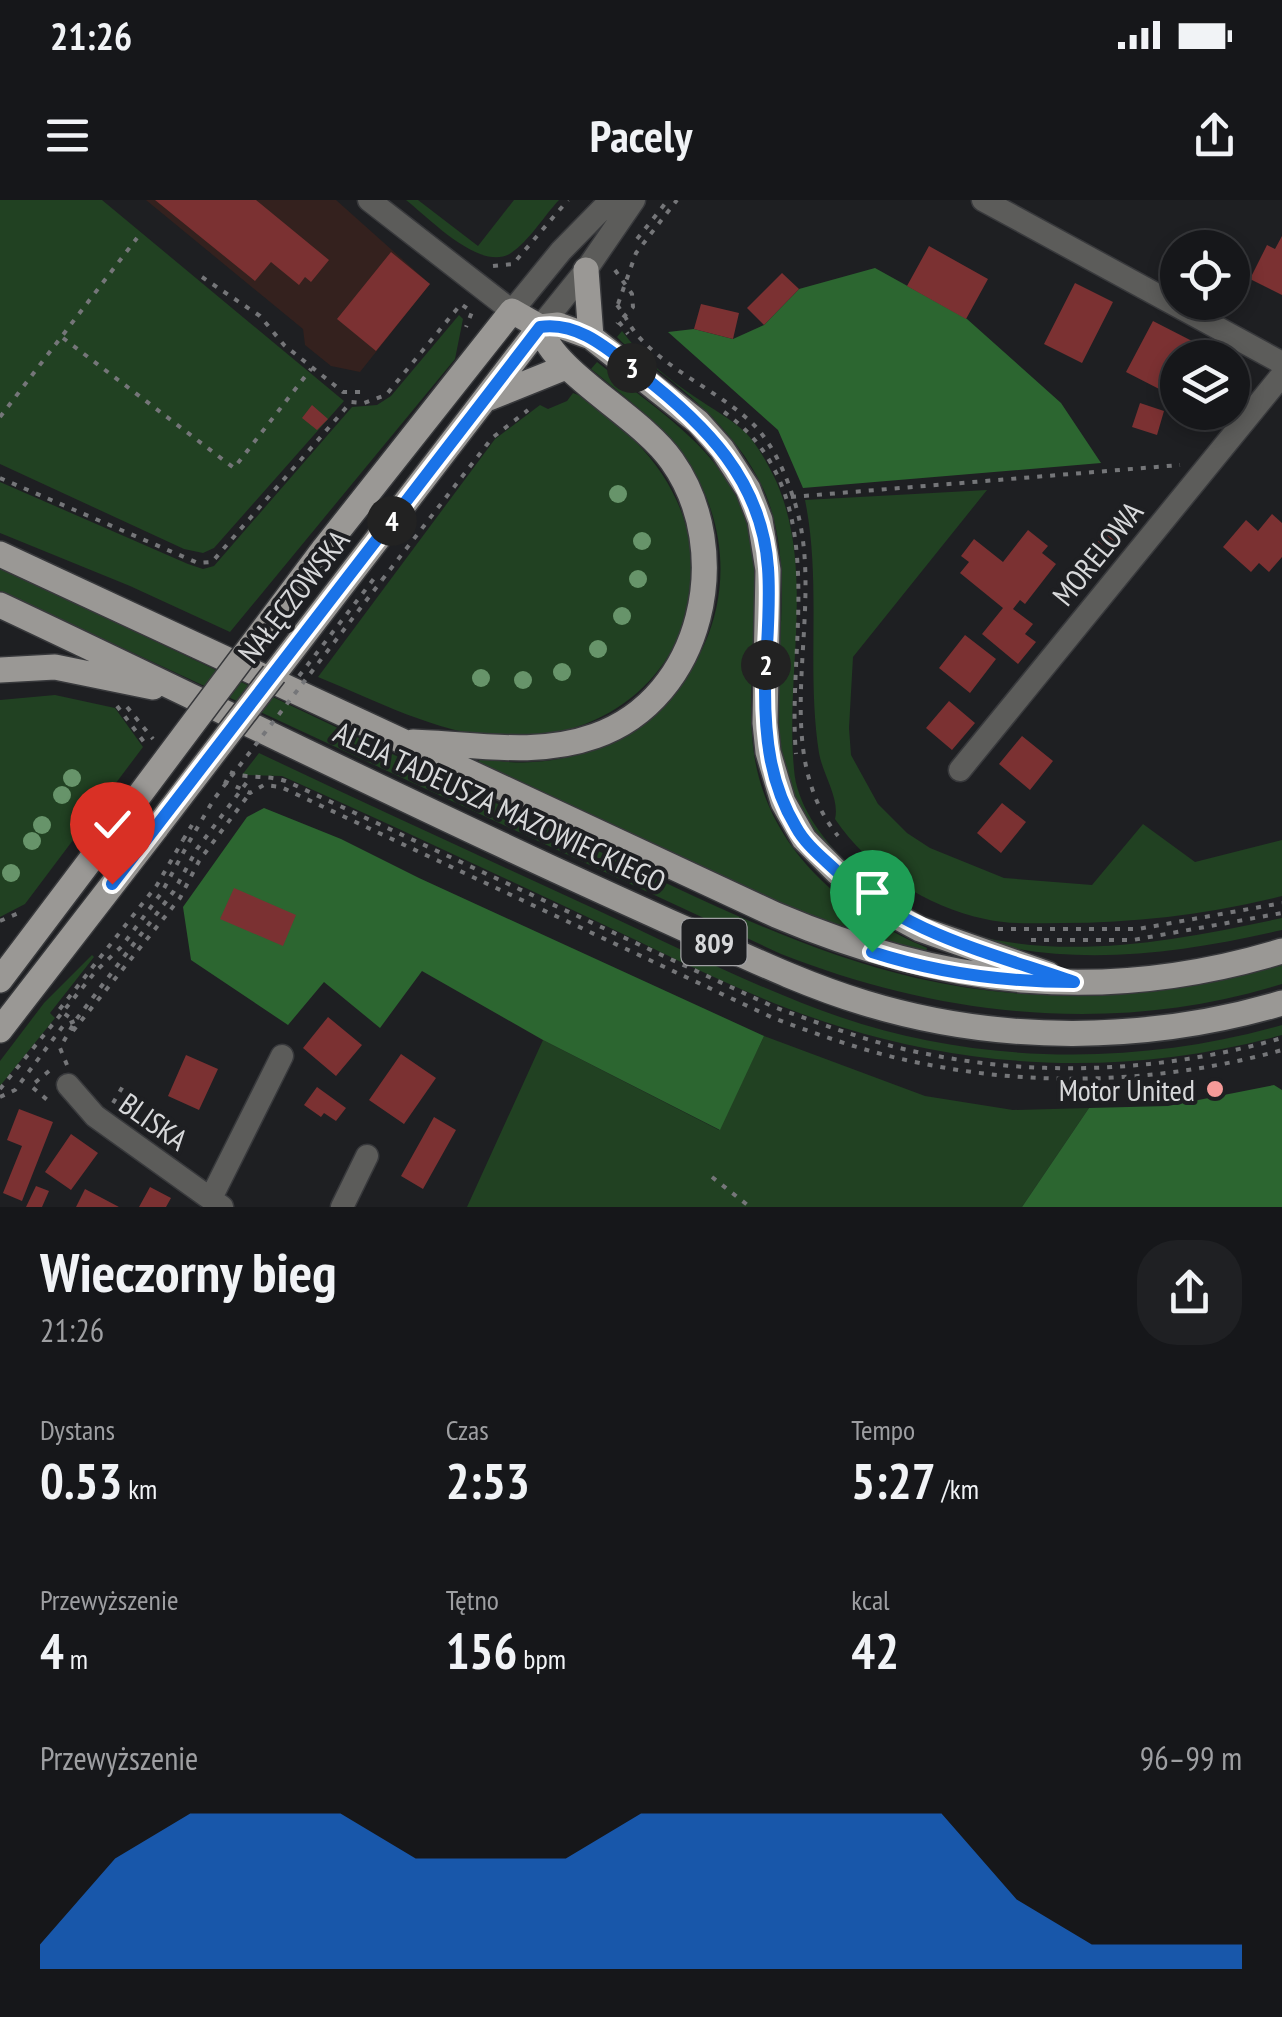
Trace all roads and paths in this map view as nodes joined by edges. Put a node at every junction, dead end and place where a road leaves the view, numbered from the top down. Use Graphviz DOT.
graph roads {
  1 [pos="369,200"];
  2 [pos="568,200"];
  3 [pos="611,200"];
  4 [pos="634,200"];
  5 [pos="668,200"];
  6 [pos="677,200"];
  7 [pos="983,200"];
  8 [pos="137,238"];
  9 [pos="624,255"];
  10 [pos="513,264"];
  11 [pos="614,269"];
  12 [pos="586,270"];
  13 [pos="202,277"];
  14 [pos="627,286"];
  15 [pos="622,299"];
  16 [pos="617,305"];
  17 [pos="633,307"];
  18 [pos="512,311"];
  19 [pos="472,312"];
  20 [pos="619,322"];
  21 [pos="540,327"];
  22 [pos="591,337"];
  23 [pos="63,338"];
  24 [pos="1282,363"];
  25 [pos="566,367"];
  26 [pos="312,369"];
  27 [pos="1282,375"];
  28 [pos="673,377"];
  29 [pos="365,392"];
  30 [pos="485,400"];
  31 [pos="537,404"];
  32 [pos="715,406"];
  33 [pos="0,416"];
  34 [pos="1210,463"];
  35 [pos="0,478"];
  36 [pos="793,497"];
  37 [pos="785,498"];
  38 [pos="0,554"];
  39 [pos="0,604"];
  40 [pos="0,670"];
  41 [pos="185,692"];
  42 [pos="120,697"];
  43 [pos="403,742"];
  44 [pos="162,744"];
  45 [pos="797,767"];
  46 [pos="226,770"];
  47 [pos="960,770"];
  48 [pos="250,793"];
  49 [pos="830,837"];
  50 [pos="186,841"];
  51 [pos="844,844"];
  52 [pos="838,848"];
  53 [pos="1282,903"];
  54 [pos="1282,914"];
  55 [pos="985,927"];
  56 [pos="1020,940"];
  57 [pos="29,941"];
  58 [pos="1282,951"];
  59 [pos="0,956"];
  60 [pos="0,980"];
  61 [pos="1074,982"];
  62 [pos="1282,1003"];
  63 [pos="64,1013"];
  64 [pos="75,1021"];
  65 [pos="57,1022"];
  66 [pos="63,1026"];
  67 [pos="0,1030"];
  68 [pos="71,1032"];
  69 [pos="282,1056"];
  70 [pos="67,1073"];
  71 [pos="0,1089"];
  72 [pos="0,1096"];
  73 [pos="367,1156"];
  74 [pos="712,1177"];
  75 [pos="216,1202"];
  76 [pos="342,1207"];
  77 [pos="750,1207"];
  1 -- 18 [label="street"];
  2 -- 10 [label="path"];
  3 -- 18 [label="street, NAŁĘCZOWSKA"];
  4 -- 12 [label="street, NAŁĘCZOWSKA"];
  5 -- 9 [label="path"];
  6 -- 14 [label="path"];
  7 -- 24 [label="street"];
  8 -- 23 [label="path"];
  11 -- 14 [label="path"];
  12 -- 21 [label="street, NAŁĘCZOWSKA"];
  12 -- 22 [label="main road"];
  13 -- 26 [label="path"];
  14 -- 15 [label="path"];
  14 -- 17 [label="path"];
  16 -- 36 [label="path"];
  18 -- 21 [label="main road"];
  18 -- 57 [label="main road, NAŁĘCZOWSKA, bridge"];
  19 -- 35 [label="path"];
  20 -- 28 [label="path"];
  21 -- 22 [label="main road"];
  21 -- 25 [label="main road"];
  21 -- 30 [label="main road, NAŁĘCZOWSKA"];
  22 -- 61 [label="main road"];
  23 -- 26 [label="path"];
  23 -- 33 [label="path"];
  25 -- 30 [label="main road"];
  25 -- 43 [label="main road"];
  26 -- 29 [label="path"];
  27 -- 34 [label="street, MORELOWA"];
  30 -- 67 [label="main road, NAŁĘCZOWSKA, bridge"];
  31 -- 50 [label="path, bridge"];
  32 -- 37 [label="path"];
  34 -- 36 [label="path"];
  34 -- 47 [label="street, MORELOWA"];
  36 -- 37 [label="path"];
  36 -- 51 [label="path"];
  37 -- 45 [label="path"];
  38 -- 43 [label="main road, ALEJA TADEUSZA MAZOWIECKIEGO / 809"];
  39 -- 41 [label="main road, ALEJA TADEUSZA MAZOWIECKIEGO / 809"];
  40 -- 41 [label="main road"];
  41 -- 62 [label="main road, ALEJA TADEUSZA MAZOWIECKIEGO / 809"];
  42 -- 44 [label="path"];
  43 -- 61 [label="main road, ALEJA TADEUSZA MAZOWIECKIEGO / 809"];
  46 -- 64 [label="path"];
  48 -- 68 [label="path"];
  49 -- 52 [label="path"];
  50 -- 63 [label="path"];
  50 -- 63 [label="path"];
  53 -- 55 [label="path"];
  54 -- 56 [label="path"];
  57 -- 59 [label="main road"];
  57 -- 60 [label="main road, NAŁĘCZOWSKA"];
  58 -- 61 [label="main road, ALEJA TADEUSZA MAZOWIECKIEGO / 809"];
  63 -- 64 [label="path"];
  63 -- 65 [label="path"];
  64 -- 66 [label="path"];
  64 -- 68 [label="path"];
  65 -- 66 [label="path"];
  65 -- 71 [label="path"];
  66 -- 68 [label="path"];
  66 -- 72 [label="path"];
  68 -- 70 [label="path"];
  69 -- 75 [label="street, BLISKA"];
  70 -- 75 [label="street, BLISKA"];
  73 -- 76 [label="street"];
  74 -- 77 [label="path"];
}
